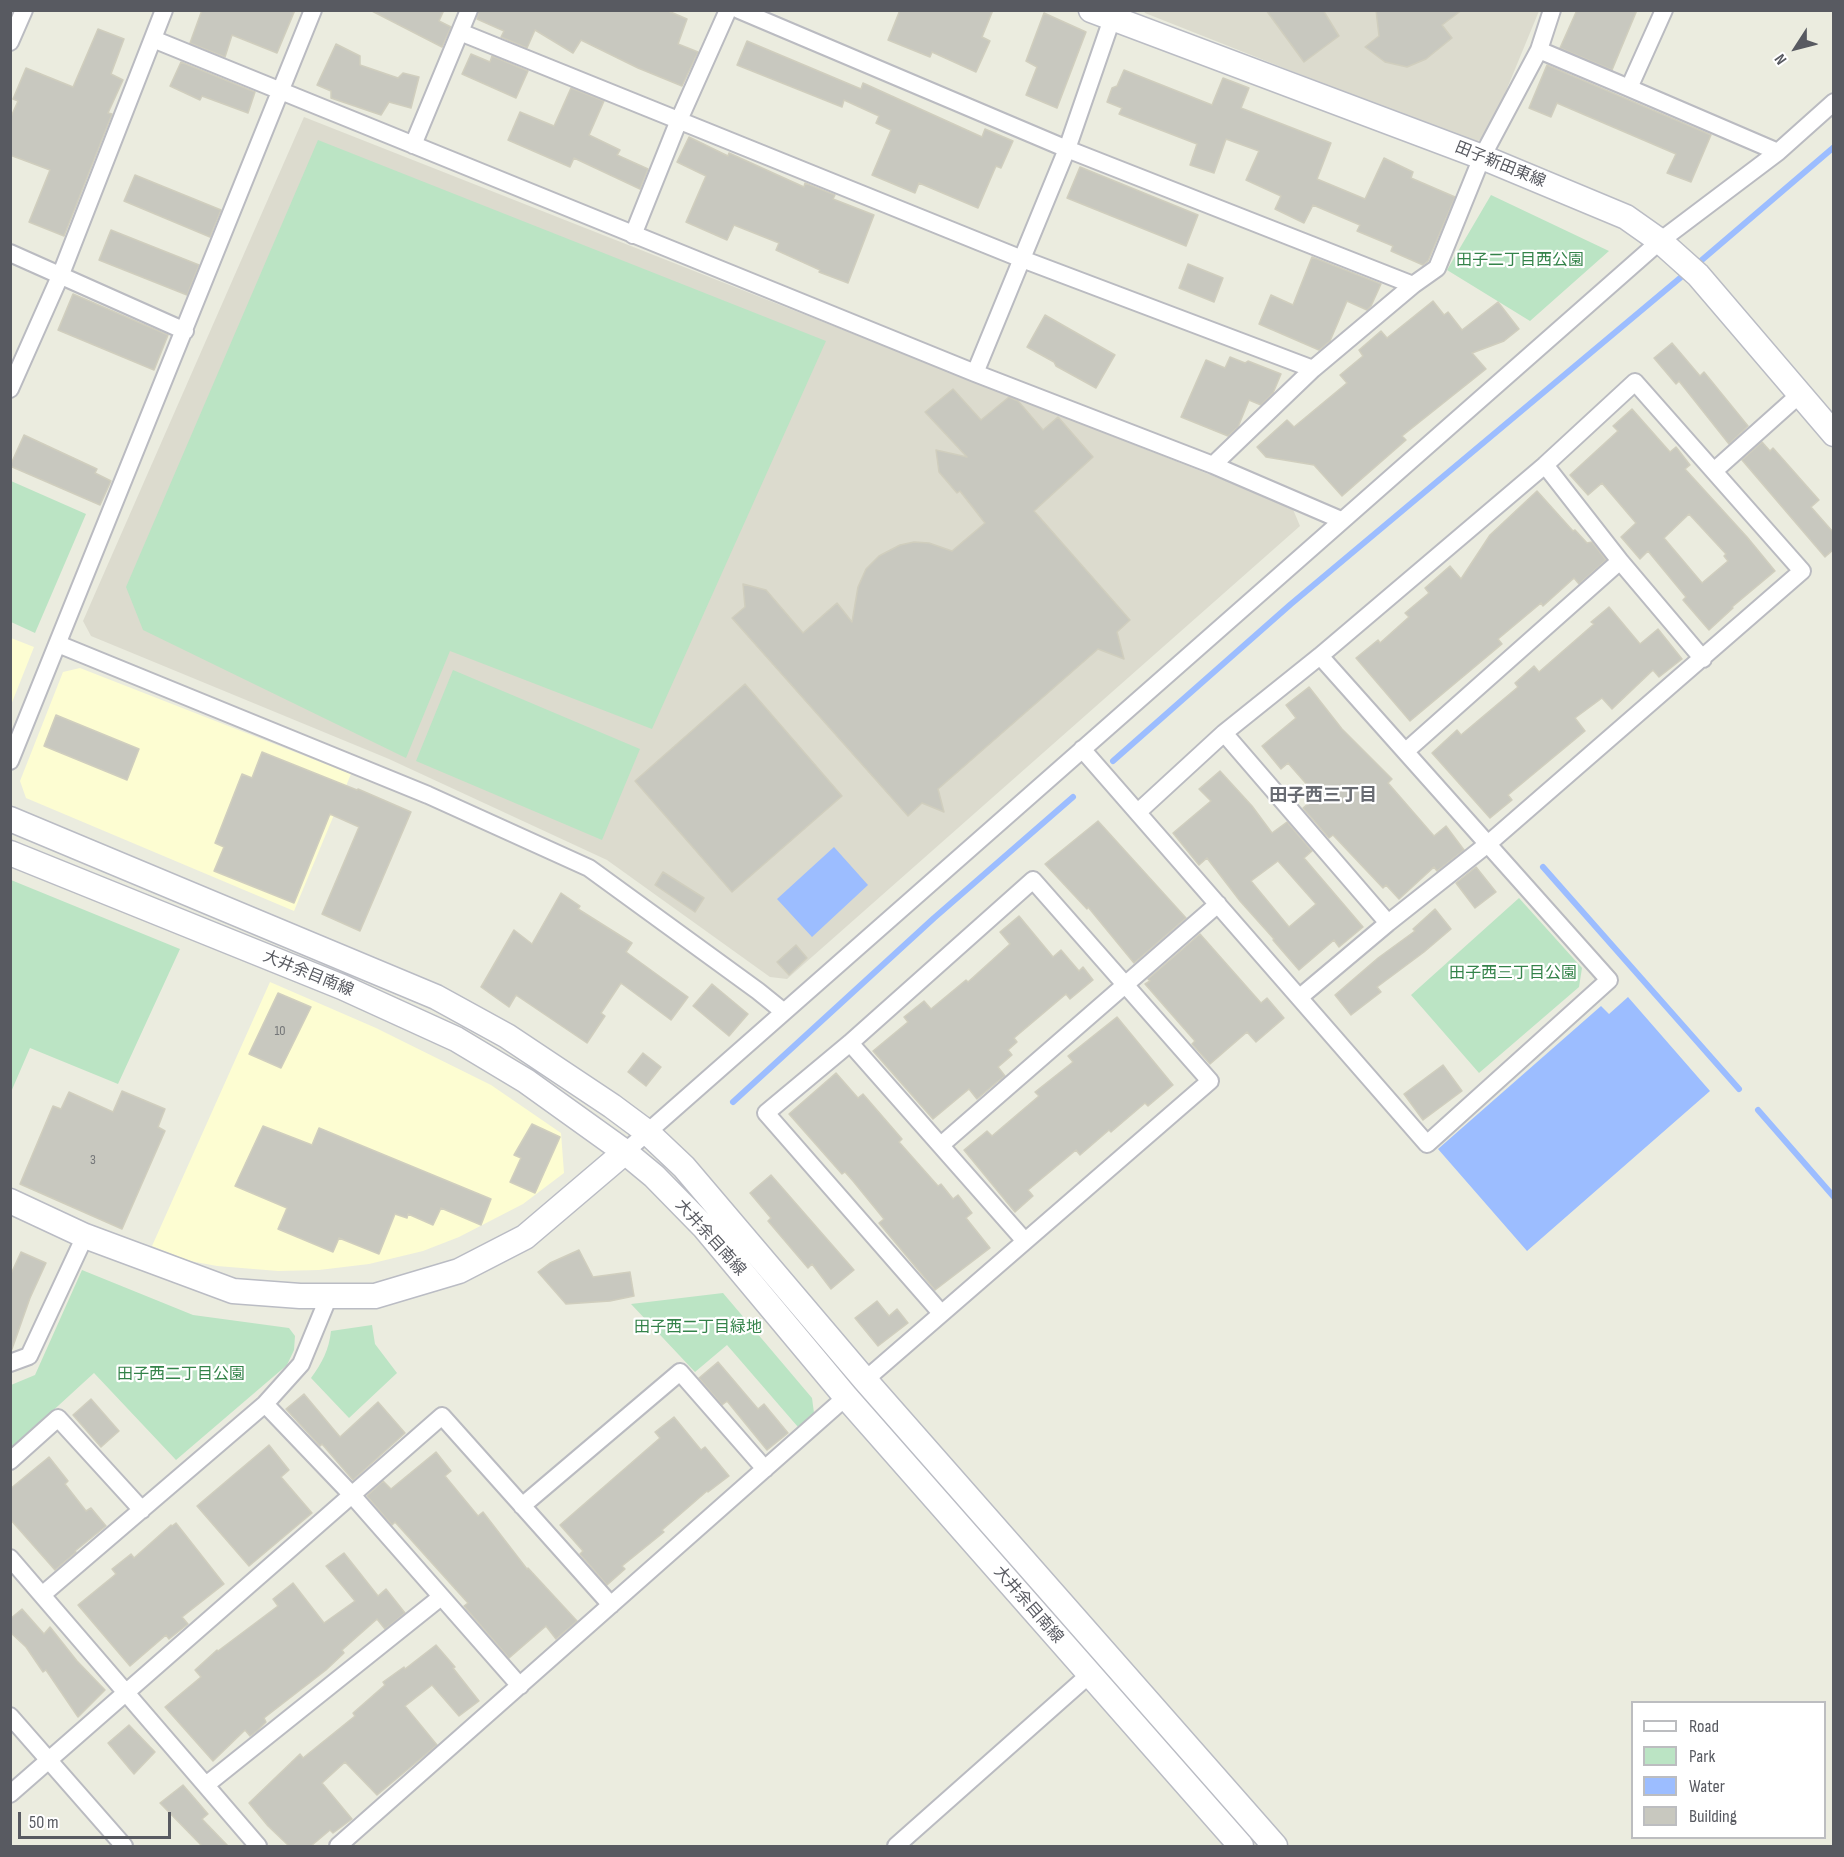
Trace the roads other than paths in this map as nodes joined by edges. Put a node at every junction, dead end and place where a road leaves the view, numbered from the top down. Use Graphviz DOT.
graph roads {
  1 [pos="24,10"];
  2 [pos="164,10"];
  3 [pos="314,10"];
  4 [pos="469,10"];
  5 [pos="728,10"];
  6 [pos="739,10"];
  7 [pos="1552,10"];
  8 [pos="1664,10"];
  9 [pos="1106,13"];
  10 [pos="460,32"];
  11 [pos="153,39"];
  12 [pos="10,42"];
  13 [pos="1539,50"];
  14 [pos="1629,88"];
  15 [pos="281,92"];
  16 [pos="1833,102"];
  17 [pos="680,120"];
  18 [pos="413,146"];
  19 [pos="1067,148"];
  20 [pos="1778,152"];
  21 [pos="1482,157"];
  22 [pos="633,235"];
  23 [pos="1660,240"];
  24 [pos="10,253"];
  25 [pos="1022,259"];
  26 [pos="61,274"];
  27 [pos="1413,285"];
  28 [pos="185,331"];
  29 [pos="1314,369"];
  30 [pos="975,373"];
  31 [pos="10,389"];
  32 [pos="1799,395"];
  33 [pos="1833,434"];
  34 [pos="1213,465"];
  35 [pos="1545,465"];
  36 [pos="1714,471"];
  37 [pos="1341,520"];
  38 [pos="1620,561"];
  39 [pos="58,644"];
  40 [pos="1320,656"];
  41 [pos="1703,659"];
  42 [pos="1224,733"];
  43 [pos="1082,749"];
  44 [pos="1406,751"];
  45 [pos="10,761"];
  46 [pos="1138,812"];
  47 [pos="10,819"];
  48 [pos="1489,843"];
  49 [pos="10,853"];
  50 [pos="1218,904"];
  51 [pos="1388,923"];
  52 [pos="1125,986"];
  53 [pos="1300,997"];
  54 [pos="784,1012"];
  55 [pos="850,1043"];
  56 [pos="647,1132"];
  57 [pos="940,1145"];
  58 [pos="625,1152"];
  59 [pos="10,1201"];
  60 [pos="85,1236"];
  61 [pos="1024,1240"];
  62 [pos="329,1296"];
  63 [pos="941,1312"];
  64 [pos="10,1363"];
  65 [pos="865,1380"];
  66 [pos="846,1397"];
  67 [pos="265,1404"];
  68 [pos="10,1461"];
  69 [pos="765,1469"];
  70 [pos="352,1495"];
  71 [pos="522,1506"];
  72 [pos="142,1510"];
  73 [pos="10,1558"];
  74 [pos="42,1595"];
  75 [pos="441,1597"];
  76 [pos="611,1605"];
  77 [pos="1089,1674"];
  78 [pos="520,1686"];
  79 [pos="126,1693"];
  80 [pos="10,1716"];
  81 [pos="49,1761"];
  82 [pos="206,1785"];
  83 [pos="10,1794"];
  84 [pos="124,1846"];
  85 [pos="258,1846"];
  86 [pos="338,1846"];
  87 [pos="896,1846"];
  88 [pos="1241,1846"];
  89 [pos="1275,1846"];
  1 -- 12 [label="street"];
  2 -- 11 [label="street"];
  3 -- 15 [label="street"];
  4 -- 10 [label="street"];
  5 -- 17 [label="street"];
  6 -- 19 [label="street"];
  7 -- 13 [label="street"];
  8 -- 14 [label="street"];
  9 -- 19 [label="street"];
  9 -- 21 [label="street, 田子新田東線"];
  10 -- 17 [label="street"];
  10 -- 18 [label="street"];
  11 -- 15 [label="street"];
  11 -- 26 [label="street"];
  13 -- 14 [label="street"];
  13 -- 21 [label="street"];
  14 -- 20 [label="street"];
  15 -- 18 [label="street"];
  15 -- 28 [label="street"];
  16 -- 20 [label="street"];
  17 -- 22 [label="street"];
  17 -- 25 [label="street"];
  18 -- 22 [label="street"];
  19 -- 25 [label="street"];
  19 -- 27 [label="street"];
  20 -- 23 [label="street"];
  21 -- 23 [label="street, 田子新田東線"];
  21 -- 27 [label="street"];
  22 -- 30 [label="street"];
  23 -- 32 [label="street, 田子新田東線"];
  23 -- 37 [label="street"];
  24 -- 26 [label="street"];
  25 -- 29 [label="street"];
  25 -- 30 [label="street"];
  26 -- 28 [label="street"];
  26 -- 31 [label="street"];
  27 -- 29 [label="street"];
  28 -- 39 [label="street"];
  29 -- 34 [label="street"];
  30 -- 34 [label="street"];
  32 -- 33 [label="street, 田子新田東線"];
  32 -- 36 [label="street"];
  34 -- 37 [label="street"];
  35 -- 36 [label="street"];
  35 -- 38 [label="street"];
  35 -- 40 [label="street"];
  36 -- 41 [label="street"];
  37 -- 43 [label="street"];
  38 -- 41 [label="street"];
  38 -- 44 [label="street"];
  39 -- 45 [label="street"];
  39 -- 54 [label="street"];
  40 -- 42 [label="street"];
  40 -- 44 [label="street"];
  41 -- 48 [label="street"];
  42 -- 46 [label="street"];
  42 -- 51 [label="street"];
  43 -- 46 [label="street"];
  43 -- 54 [label="street"];
  44 -- 48 [label="street"];
  46 -- 50 [label="street"];
  47 -- 56 [label="street"];
  48 -- 51 [label="street"];
  48 -- 53 [label="street"];
  49 -- 58 [label="street, 大井余目南線"];
  50 -- 52 [label="street"];
  50 -- 53 [label="street"];
  51 -- 53 [label="street"];
  52 -- 55 [label="street"];
  52 -- 57 [label="street"];
  52 -- 61 [label="street"];
  54 -- 56 [label="street"];
  55 -- 57 [label="street"];
  55 -- 63 [label="street"];
  56 -- 58 [label="street"];
  56 -- 65 [label="street"];
  57 -- 61 [label="street"];
  58 -- 62 [label="street"];
  58 -- 66 [label="street, 大井余目南線"];
  59 -- 60 [label="street"];
  60 -- 62 [label="street"];
  60 -- 64 [label="street"];
  61 -- 63 [label="street"];
  62 -- 67 [label="street"];
  63 -- 65 [label="street"];
  65 -- 89 [label="street"];
  66 -- 69 [label="street"];
  66 -- 77 [label="street, 大井余目南線"];
  67 -- 70 [label="street"];
  67 -- 72 [label="street"];
  68 -- 72 [label="street"];
  69 -- 71 [label="street"];
  69 -- 76 [label="street"];
  70 -- 71 [label="street"];
  70 -- 75 [label="street"];
  70 -- 79 [label="street"];
  71 -- 76 [label="street"];
  72 -- 74 [label="street"];
  73 -- 74 [label="street"];
  74 -- 79 [label="street"];
  75 -- 78 [label="street"];
  75 -- 82 [label="street"];
  76 -- 78 [label="street"];
  77 -- 87 [label="street"];
  77 -- 88 [label="street, 大井余目南線"];
  78 -- 86 [label="street"];
  79 -- 81 [label="street"];
  79 -- 82 [label="street"];
  80 -- 81 [label="street"];
  81 -- 83 [label="street"];
  81 -- 84 [label="street"];
  82 -- 85 [label="street"];
}
